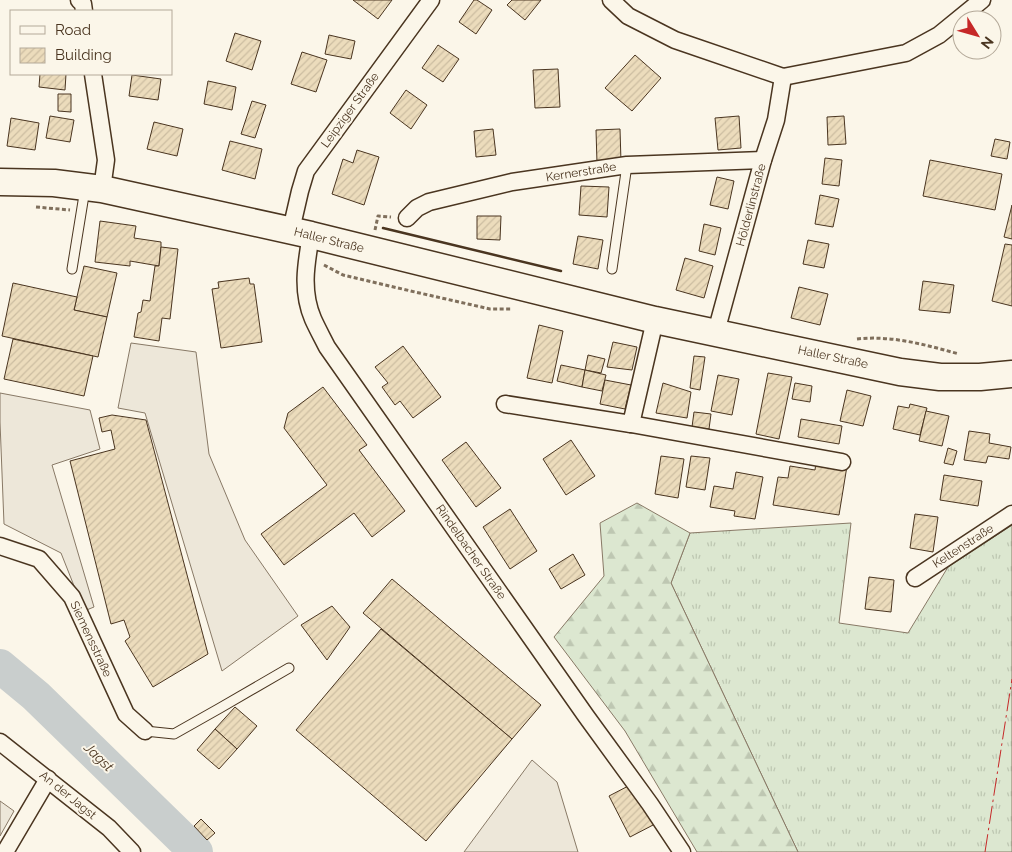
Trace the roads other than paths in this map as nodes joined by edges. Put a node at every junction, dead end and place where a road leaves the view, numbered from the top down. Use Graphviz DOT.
graph roads {
  1 [pos="431,0"];
  2 [pos="611,0"];
  3 [pos="982,0"];
  4 [pos="93,75"];
  5 [pos="783,77"];
  6 [pos="763,160"];
  7 [pos="627,165"];
  8 [pos="0,182"];
  9 [pos="94,187"];
  10 [pos="407,218"];
  11 [pos="301,233"];
  12 [pos="72,269"];
  13 [pos="612,269"];
  14 [pos="655,320"];
  15 [pos="716,332"];
  16 [pos="1012,374"];
  17 [pos="505,404"];
  18 [pos="632,424"];
  19 [pos="842,462"];
  20 [pos="1012,514"];
  21 [pos="0,546"];
  22 [pos="915,578"];
  23 [pos="289,668"];
  24 [pos="145,731"];
  25 [pos="0,742"];
  26 [pos="48,779"];
  27 [pos="5,852"];
  28 [pos="132,852"];
  29 [pos="682,852"];
  1 -- 11 [label="street, Leipziger Straße"];
  2 -- 5 [label="street"];
  3 -- 5 [label="street"];
  4 -- 9 [label="street"];
  5 -- 6 [label="street, Hölderlinstraße"];
  6 -- 7 [label="street, Kernerstraße"];
  6 -- 15 [label="street, Hölderlinstraße"];
  7 -- 10 [label="street, Kernerstraße"];
  7 -- 13 [label="lane"];
  8 -- 9 [label="main road, Haller Straße"];
  9 -- 11 [label="main road, Haller Straße"];
  9 -- 12 [label="lane"];
  11 -- 14 [label="main road, Haller Straße"];
  11 -- 29 [label="street, Rindelbacher Straße"];
  14 -- 15 [label="main road, Haller Straße"];
  14 -- 18 [label="street"];
  15 -- 16 [label="main road, Haller Straße"];
  17 -- 18 [label="street"];
  18 -- 19 [label="street"];
  20 -- 22 [label="street, Keltenstraße"];
  21 -- 24 [label="street, Siemensstraße"];
  23 -- 24 [label="lane"];
  25 -- 26 [label="street, An der Jagst"];
  26 -- 27 [label="street"];
  26 -- 28 [label="street, An der Jagst"];
}
